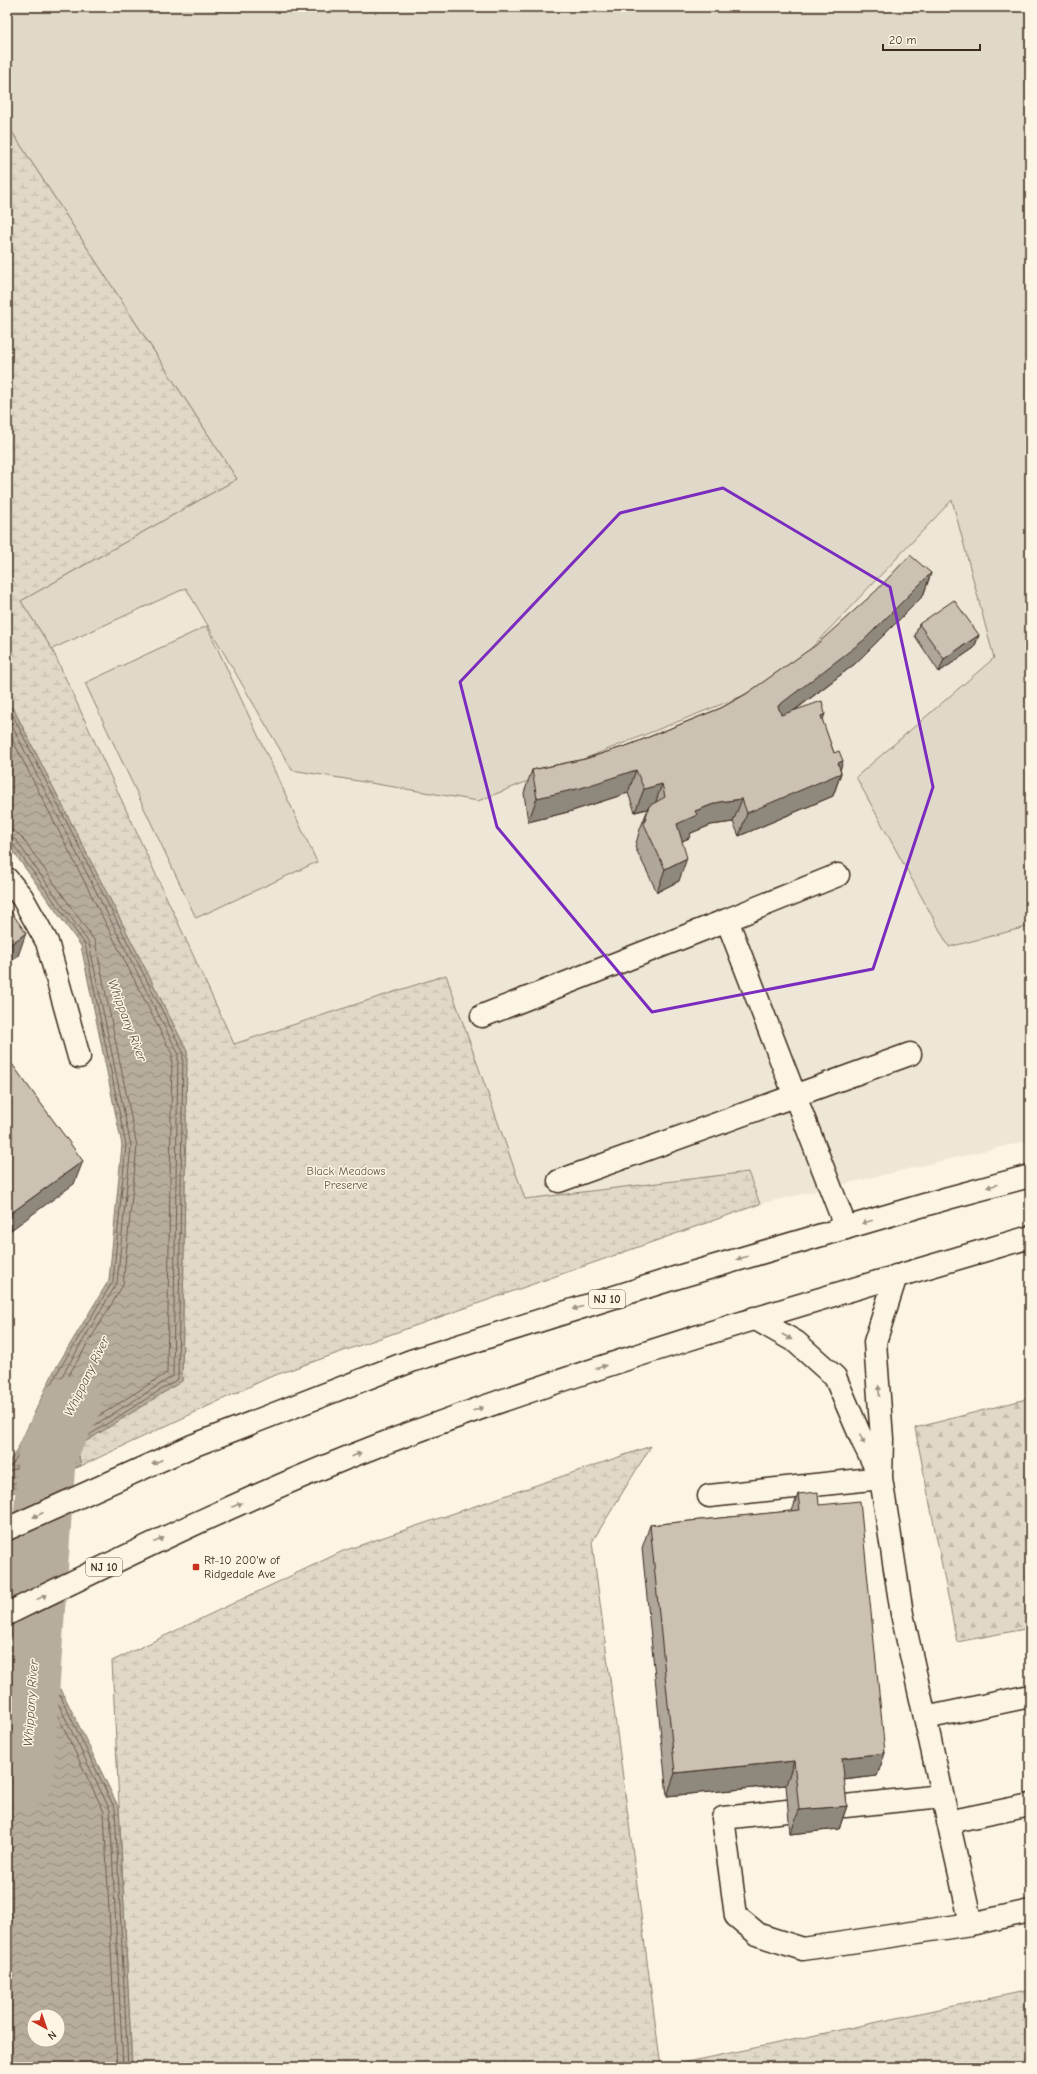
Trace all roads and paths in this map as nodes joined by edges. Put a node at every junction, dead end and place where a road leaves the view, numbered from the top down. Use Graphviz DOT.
graph roads {
  1 [pos="838,875"];
  2 [pos="7,879"];
  3 [pos="727,920"];
  4 [pos="482,1016"];
  5 [pos="910,1054"];
  6 [pos="79,1057"];
  7 [pos="796,1095"];
  8 [pos="1030,1176"];
  9 [pos="559,1181"];
  10 [pos="846,1228"];
  11 [pos="1030,1237"];
  12 [pos="896,1276"];
  13 [pos="754,1318"];
  14 [pos="881,1478"];
  15 [pos="709,1496"];
  16 [pos="9,1528"];
  17 [pos="7,1614"];
  18 [pos="1030,1696"];
  19 [pos="925,1718"];
  20 [pos="942,1796"];
  21 [pos="1030,1805"];
  22 [pos="845,1806"];
  23 [pos="787,1811"];
  24 [pos="948,1822"];
  25 [pos="1030,1911"];
  26 [pos="971,1924"];
  1 -- 3 [label="main road"];
  2 -- 6 [label="main road"];
  3 -- 4 [label="main road"];
  3 -- 7 [label="main road"];
  5 -- 7 [label="main road"];
  7 -- 9 [label="main road"];
  7 -- 10 [label="main road"];
  8 -- 10 [label="main road, NJ 10, one-way"];
  10 -- 16 [label="main road, NJ 10, one-way"];
  11 -- 12 [label="main road, NJ 10"];
  12 -- 13 [label="main road, NJ 10"];
  14 -- 12 [label="main road, one-way"];
  13 -- 14 [label="main road, one-way"];
  17 -- 13 [label="main road, NJ 10, one-way"];
  14 -- 15 [label="main road"];
  14 -- 19 [label="main road"];
  18 -- 19 [label="main road"];
  19 -- 20 [label="main road"];
  20 -- 22 [label="main road"];
  20 -- 24 [label="main road"];
  21 -- 24 [label="main road"];
  23 -- 26 [label="main road"];
  24 -- 26 [label="main road"];
  25 -- 26 [label="main road"];
}
